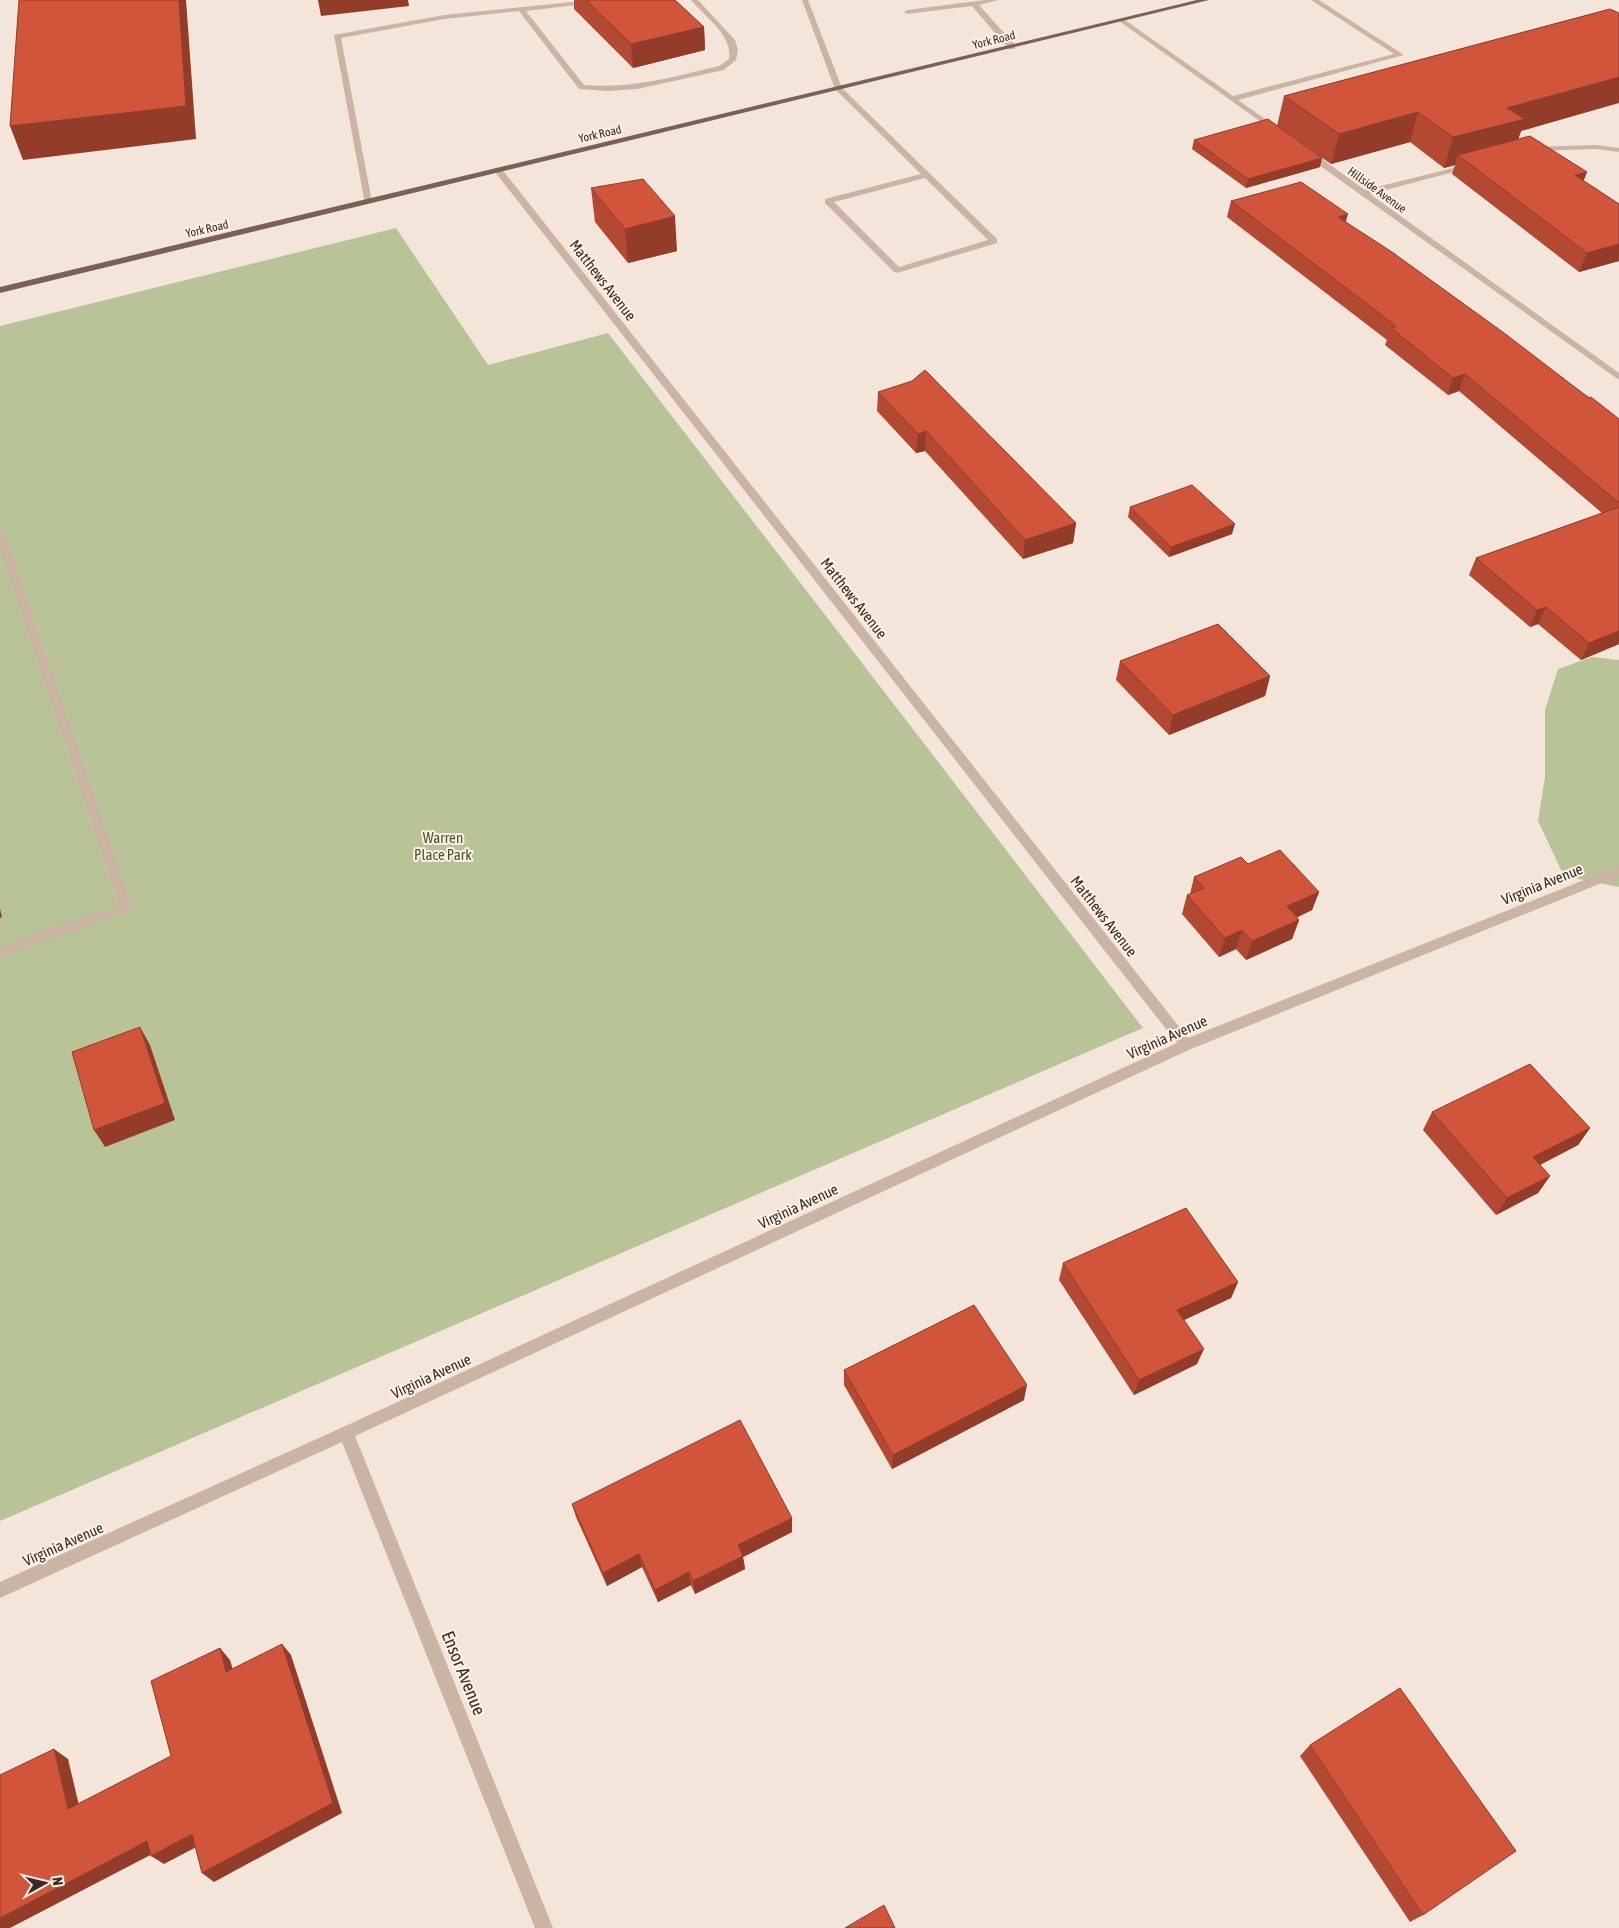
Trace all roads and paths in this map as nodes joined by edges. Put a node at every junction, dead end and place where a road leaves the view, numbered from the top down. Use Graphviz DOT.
graph roads {
  1 [pos="694,0"];
  2 [pos="805,0"];
  3 [pos="996,0"];
  4 [pos="1206,0"];
  5 [pos="1314,0"];
  6 [pos="598,2"];
  7 [pos="974,4"];
  8 [pos="520,8"];
  9 [pos="908,12"];
  10 [pos="1123,21"];
  11 [pos="1012,47"];
  12 [pos="839,89"];
  13 [pos="1232,99"];
  14 [pos="1286,138"];
  15 [pos="1302,149"];
  16 [pos="1619,150"];
  17 [pos="1522,152"];
  18 [pos="1475,164"];
  19 [pos="498,170"];
  20 [pos="926,175"];
  21 [pos="1364,193"];
  22 [pos="368,202"];
  23 [pos="0,290"];
  24 [pos="1619,377"];
  25 [pos="0,534"];
  26 [pos="1619,871"];
  27 [pos="0,952"];
  28 [pos="1186,1045"];
  29 [pos="346,1433"];
  30 [pos="0,1590"];
  31 [pos="544,1928"];
  1 -- 8 [label="street"];
  2 -- 12 [label="street"];
  3 -- 7 [label="street"];
  4 -- 10 [label="main road, York Road"];
  5 -- 13 [label="street"];
  6 -- 8 [label="street"];
  7 -- 9 [label="street"];
  7 -- 11 [label="street"];
  8 -- 22 [label="street"];
  10 -- 11 [label="main road, York Road"];
  10 -- 13 [label="street"];
  11 -- 12 [label="main road, York Road"];
  12 -- 19 [label="main road, York Road"];
  12 -- 20 [label="street"];
  13 -- 14 [label="street"];
  15 -- 21 [label="street, Hillside Avenue"];
  16 -- 17 [label="street"];
  18 -- 21 [label="street"];
  19 -- 22 [label="main road, York Road"];
  19 -- 28 [label="street, Matthews Avenue"];
  20 -- 20 [label="street"];
  21 -- 24 [label="street, Hillside Avenue"];
  22 -- 23 [label="main road, York Road"];
  25 -- 27 [label="street"];
  26 -- 28 [label="street, Virginia Avenue"];
  28 -- 29 [label="street, Virginia Avenue"];
  29 -- 30 [label="street, Virginia Avenue"];
  29 -- 31 [label="street, Ensor Avenue"];
}
